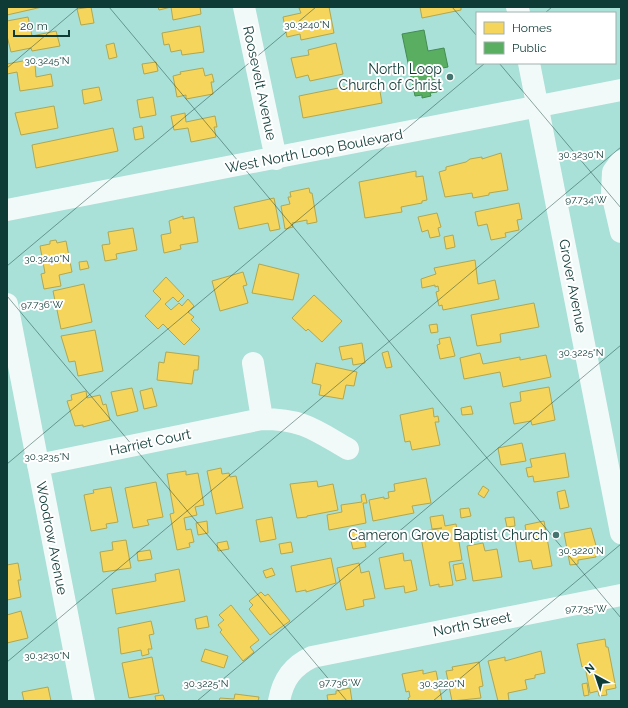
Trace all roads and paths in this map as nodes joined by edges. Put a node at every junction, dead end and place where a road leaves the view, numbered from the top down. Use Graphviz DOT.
graph roads {
  1 [pos="244,7"];
  2 [pos="529,64"];
  3 [pos="621,90"];
  4 [pos="538,107"];
  5 [pos="276,159"];
  6 [pos="621,161"];
  7 [pos="7,210"];
  8 [pos="621,232"];
  9 [pos="7,304"];
  10 [pos="253,363"];
  11 [pos="262,419"];
  12 [pos="348,449"];
  13 [pos="38,465"];
  14 [pos="620,526"];
  15 [pos="621,595"];
  16 [pos="84,701"];
  17 [pos="279,701"];
  1 -- 5 [label="street, Roosevelt Avenue"];
  2 -- 4 [label="street, Grover Avenue"];
  3 -- 4 [label="street, West North Loop Boulevard"];
  4 -- 5 [label="street, West North Loop Boulevard"];
  4 -- 14 [label="street, Grover Avenue"];
  5 -- 7 [label="street, West North Loop Boulevard"];
  6 -- 8 [label="street"];
  9 -- 13 [label="street, Woodrow Avenue"];
  10 -- 11 [label="street"];
  11 -- 12 [label="street, Harriet Court"];
  11 -- 13 [label="street, Harriet Court"];
  13 -- 16 [label="street, Woodrow Avenue"];
  15 -- 17 [label="street, North Street"];
}
